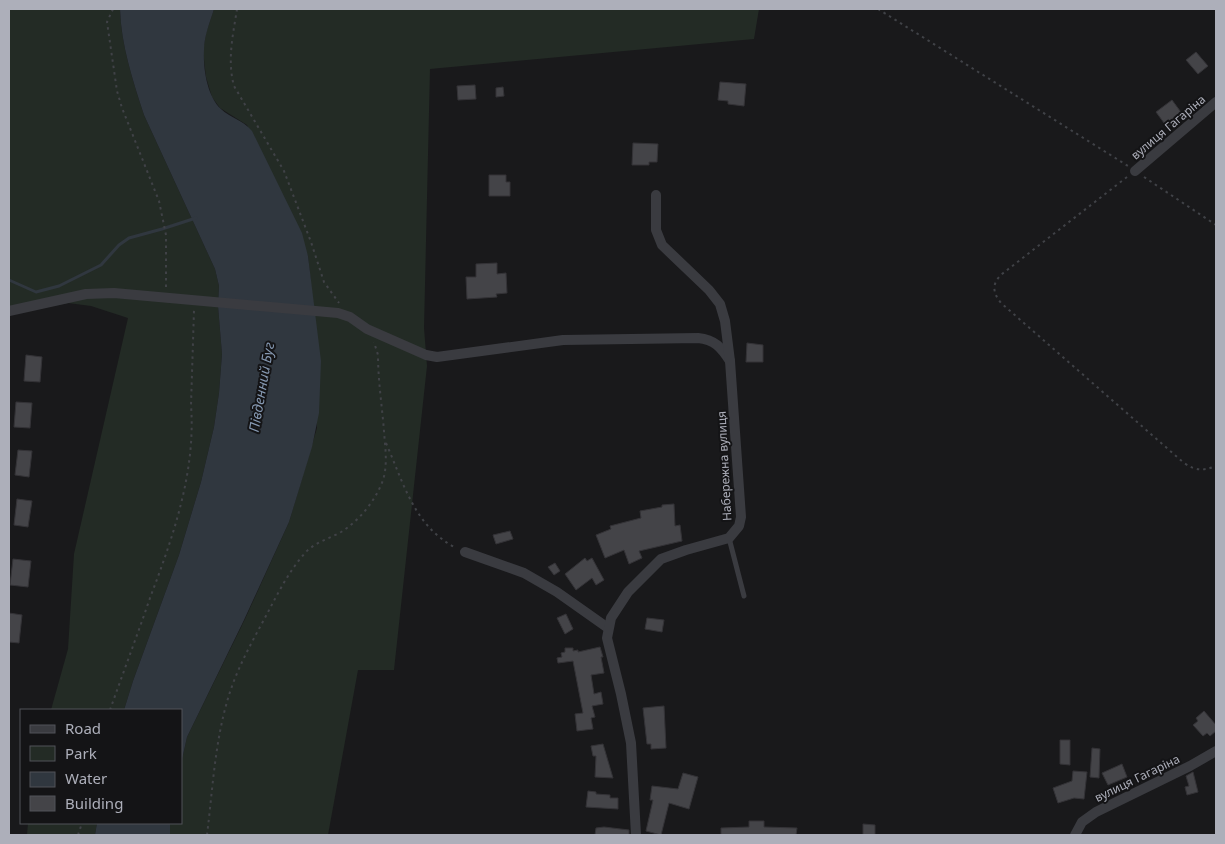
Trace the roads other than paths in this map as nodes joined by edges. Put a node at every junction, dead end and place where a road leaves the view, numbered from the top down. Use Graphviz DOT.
graph roads {
  1 [pos="1216,102"];
  2 [pos="1135,171"];
  3 [pos="656,195"];
  4 [pos="9,311"];
  5 [pos="730,360"];
  6 [pos="730,538"];
  7 [pos="465,552"];
  8 [pos="744,596"];
  9 [pos="608,628"];
  10 [pos="1216,751"];
  11 [pos="638,832"];
  12 [pos="1075,835"];
  1 -- 2 [label="street, вулиця Гагаріна"];
  3 -- 5 [label="street, Набережна вулиця"];
  4 -- 5 [label="street"];
  5 -- 6 [label="street, Набережна вулиця"];
  6 -- 8 [label="lane"];
  6 -- 9 [label="street, Набережна вулиця"];
  7 -- 9 [label="street"];
  9 -- 11 [label="street, Набережна вулиця"];
  10 -- 12 [label="street, вулиця Гагаріна"];
}
